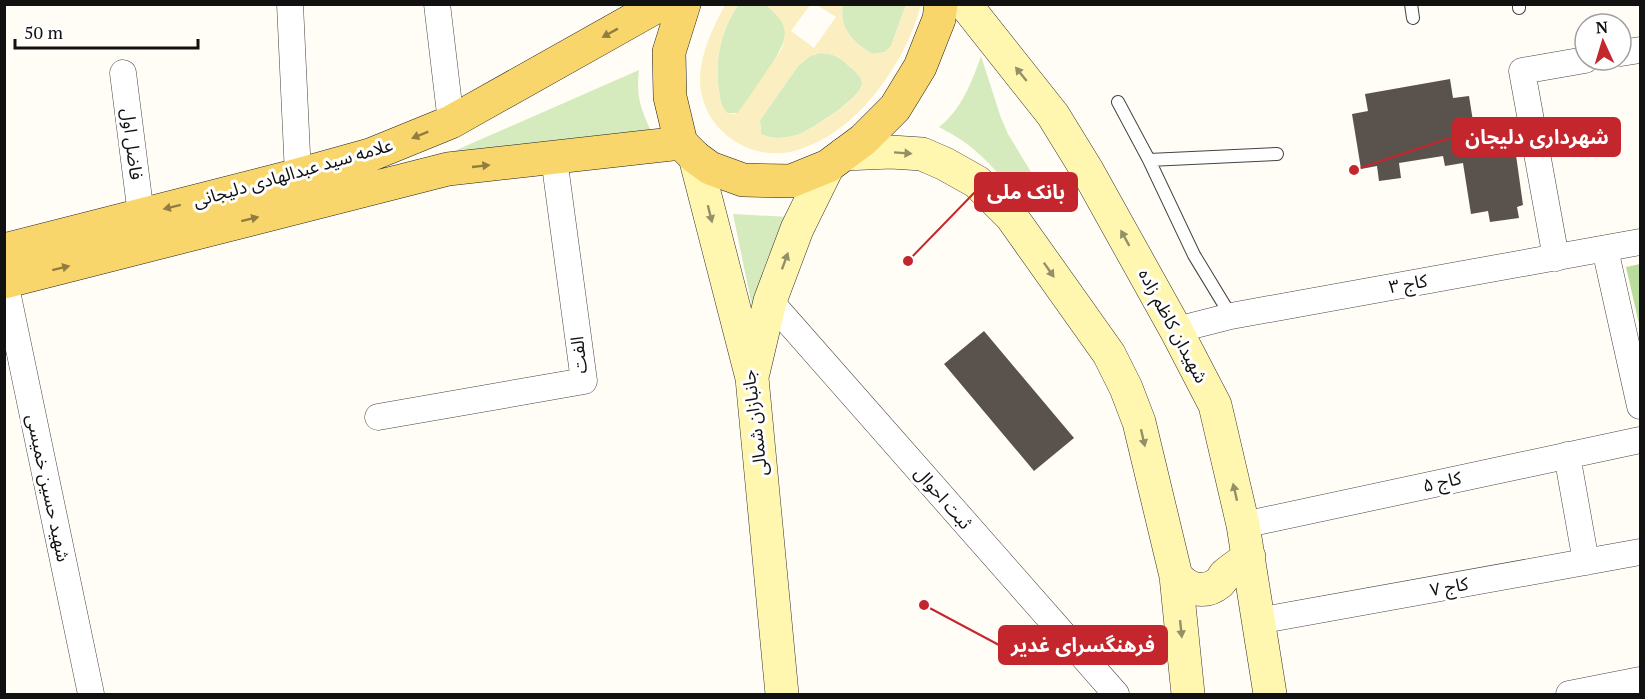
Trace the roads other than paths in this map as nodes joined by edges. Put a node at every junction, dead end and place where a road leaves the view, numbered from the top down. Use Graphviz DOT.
graph roads {
  1 [pos="290,4"];
  2 [pos="437,4"];
  3 [pos="661,4"];
  4 [pos="684,4"];
  5 [pos="941,4"];
  6 [pos="965,4"];
  7 [pos="1411,4"];
  8 [pos="1413,18"];
  9 [pos="1573,62"];
  10 [pos="123,73"];
  11 [pos="1118,102"];
  12 [pos="451,122"];
  13 [pos="688,150"];
  14 [pos="1277,154"];
  15 [pos="554,158"];
  16 [pos="836,160"];
  17 [pos="1149,160"];
  18 [pos="298,176"];
  19 [pos="141,214"];
  20 [pos="1641,242"];
  21 [pos="1605,249"];
  22 [pos="4,250"];
  23 [pos="1556,258"];
  24 [pos="4,282"];
  25 [pos="770,301"];
  26 [pos="1231,316"];
  27 [pos="1176,330"];
  28 [pos="752,378"];
  29 [pos="1641,406"];
  30 [pos="378,417"];
  31 [pos="1641,440"];
  32 [pos="1567,455"];
  33 [pos="1243,525"];
  34 [pos="1641,552"];
  35 [pos="1249,557"];
  36 [pos="1586,562"];
  37 [pos="1176,576"];
  38 [pos="1258,621"];
  39 [pos="1641,680"];
  40 [pos="92,694"];
  41 [pos="782,694"];
  42 [pos="1116,694"];
  43 [pos="1188,694"];
  44 [pos="1270,694"];
  45 [pos="1569,694"];
  1 -- 18 [label="street"];
  2 -- 12 [label="street"];
  3 -- 12 [label="main road, علامه سید عبدالهادی دلیجانی, one-way"];
  4 -- 13 [label="main road"];
  5 -- 16 [label="main road"];
  27 -- 6 [label="main road, شهیدان کاظم زاده, one-way"];
  7 -- 8 [label="lane"];
  9 -- 23 [label="street"];
  10 -- 19 [label="street, فاضل اول"];
  11 -- 17 [label="lane"];
  12 -- 18 [label="main road, علامه سید عبدالهادی دلیجانی, one-way"];
  13 -- 15 [label="main road, علامه سید عبدالهادی دلیجانی"];
  13 -- 16 [label="main road"];
  13 -- 28 [label="main road, جانبازان شمالی, one-way"];
  14 -- 17 [label="lane"];
  24 -- 15 [label="main road, علامه سید عبدالهادی دلیجانی, one-way"];
  15 -- 30 [label="street, الفت"];
  25 -- 16 [label="main road, one-way"];
  16 -- 37 [label="main road, one-way"];
  17 -- 26 [label="lane"];
  18 -- 19 [label="main road, علامه سید عبدالهادی دلیجانی, one-way"];
  19 -- 22 [label="main road, علامه سید عبدالهادی دلیجانی"];
  20 -- 21 [label="street, کاج ۳"];
  21 -- 23 [label="street, کاج ۳"];
  21 -- 29 [label="street"];
  23 -- 26 [label="street, کاج ۳"];
  24 -- 40 [label="street, شهید حسین خمیسی"];
  25 -- 28 [label="main road"];
  25 -- 42 [label="street, ثبت احوال"];
  26 -- 27 [label="street, کاج ۳"];
  33 -- 27 [label="main road, شهیدان کاظم زاده, one-way"];
  28 -- 41 [label="main road, جانبازان شمالی"];
  31 -- 32 [label="street, کاج ۵"];
  32 -- 33 [label="street, کاج ۵"];
  32 -- 36 [label="street"];
  33 -- 35 [label="main road, شهیدان کاظم زاده"];
  34 -- 36 [label="street, کاج ۷"];
  35 -- 37 [label="main road"];
  35 -- 38 [label="main road, شهیدان کاظم زاده"];
  36 -- 38 [label="street, کاج ۷"];
  37 -- 43 [label="main road, one-way"];
  38 -- 44 [label="main road, شهیدان کاظم زاده"];
  39 -- 45 [label="street"];
}
